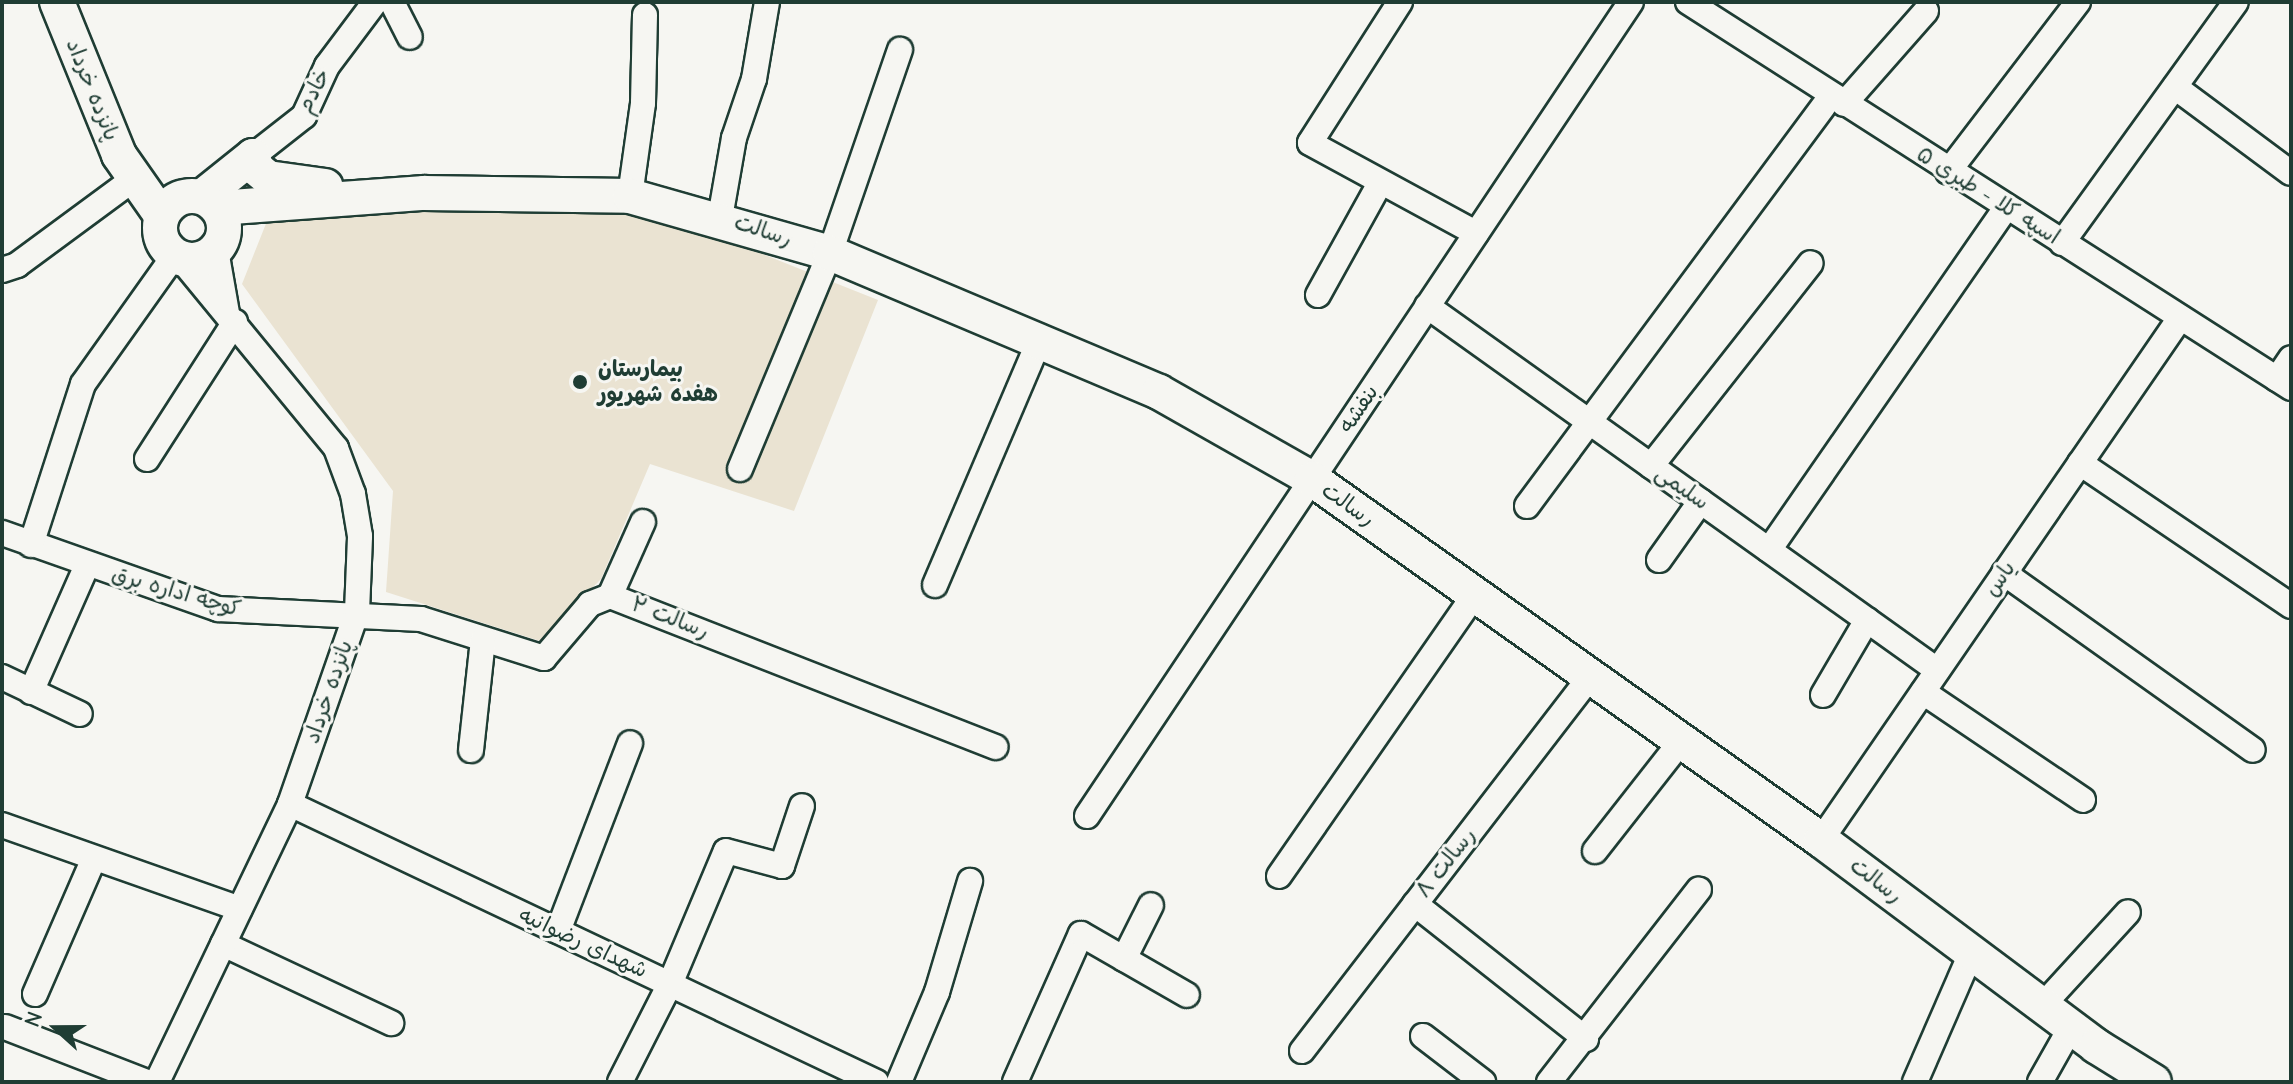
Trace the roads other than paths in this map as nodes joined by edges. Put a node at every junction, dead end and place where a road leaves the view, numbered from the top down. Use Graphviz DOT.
graph roads {
  1 [pos="57,2"];
  2 [pos="375,2"];
  3 [pos="392,2"];
  4 [pos="767,2"];
  5 [pos="1400,2"];
  6 [pos="1631,2"];
  7 [pos="1688,2"];
  8 [pos="2078,2"];
  9 [pos="2236,2"];
  10 [pos="1926,11"];
  11 [pos="645,15"];
  12 [pos="410,37"];
  13 [pos="900,50"];
  14 [pos="2175,87"];
  15 [pos="1838,100"];
  16 [pos="253,156"];
  17 [pos="1948,172"];
  18 [pos="2291,173"];
  19 [pos="135,178"];
  20 [pos="1380,183"];
  21 [pos="424,193"];
  22 [pos="630,196"];
  23 [pos="210,202"];
  24 [pos="2006,208"];
  25 [pos="161,215"];
  26 [pos="720,218"];
  27 [pos="1476,233"];
  28 [pos="2062,243"];
  29 [pos="216,250"];
  30 [pos="830,253"];
  31 [pos="177,258"];
  32 [pos="1811,263"];
  33 [pos="2,270"];
  34 [pos="1318,295"];
  35 [pos="1427,306"];
  36 [pos="231,317"];
  37 [pos="2180,318"];
  38 [pos="1040,339"];
  39 [pos="2291,358"];
  40 [pos="2284,384"];
  41 [pos="1589,422"];
  42 [pos="147,459"];
  43 [pos="2080,463"];
  44 [pos="1651,466"];
  45 [pos="740,469"];
  46 [pos="1312,479"];
  47 [pos="1701,501"];
  48 [pos="1527,506"];
  49 [pos="643,522"];
  50 [pos="2,533"];
  51 [pos="31,545"];
  52 [pos="1769,550"];
  53 [pos="1659,560"];
  54 [pos="87,565"];
  55 [pos="2004,573"];
  56 [pos="935,585"];
  57 [pos="1475,594"];
  58 [pos="610,596"];
  59 [pos="2291,606"];
  60 [pos="357,612"];
  61 [pos="1867,620"];
  62 [pos="483,640"];
  63 [pos="1937,670"];
  64 [pos="1591,676"];
  65 [pos="2,677"];
  66 [pos="31,692"];
  67 [pos="1923,692"];
  68 [pos="1823,695"];
  69 [pos="80,714"];
  70 [pos="1682,740"];
  71 [pos="630,743"];
  72 [pos="995,747"];
  73 [pos="471,750"];
  74 [pos="2253,750"];
  75 [pos="2083,800"];
  76 [pos="290,804"];
  77 [pos="802,806"];
  78 [pos="1087,816"];
  79 [pos="2,825"];
  80 [pos="1821,840"];
  81 [pos="1595,851"];
  82 [pos="94,858"];
  83 [pos="1279,876"];
  84 [pos="970,881"];
  85 [pos="1699,889"];
  86 [pos="1415,904"];
  87 [pos="1151,905"];
  88 [pos="240,909"];
  89 [pos="2128,912"];
  90 [pos="558,931"];
  91 [pos="223,944"];
  92 [pos="1971,953"];
  93 [pos="1124,959"];
  94 [pos="670,984"];
  95 [pos="35,994"];
  96 [pos="1187,995"];
  97 [pos="2042,1006"];
  98 [pos="391,1023"];
  99 [pos="5,1027"];
  100 [pos="2071,1027"];
  101 [pos="1423,1036"];
  102 [pos="1586,1039"];
  103 [pos="1302,1051"];
  104 [pos="147,1082"];
  105 [pos="157,1082"];
  106 [pos="620,1082"];
  107 [pos="876,1082"];
  108 [pos="899,1082"];
  109 [pos="1015,1082"];
  110 [pos="1483,1082"];
  111 [pos="1549,1082"];
  112 [pos="1915,1082"];
  113 [pos="2040,1082"];
  114 [pos="2154,1082"];
  1 -- 19 [label="main road, پانزده خرداد"];
  2 -- 16 [label="street, خادم"];
  3 -- 12 [label="street"];
  4 -- 26 [label="street"];
  5 -- 20 [label="street"];
  6 -- 27 [label="street, بنفشه"];
  7 -- 15 [label="street, اسپه کلا - طبری ۵"];
  8 -- 17 [label="street"];
  9 -- 14 [label="street"];
  10 -- 15 [label="street"];
  11 -- 22 [label="street"];
  13 -- 30 [label="street"];
  14 -- 18 [label="street"];
  14 -- 28 [label="street"];
  15 -- 17 [label="street, اسپه کلا - طبری ۵"];
  15 -- 41 [label="street"];
  16 -- 21 [label="main road, رسالت"];
  16 -- 23 [label="main road, خادم"];
  17 -- 24 [label="street, اسپه کلا - طبری ۵"];
  19 -- 25 [label="main road, پانزده خرداد"];
  19 -- 33 [label="street"];
  20 -- 27 [label="street"];
  20 -- 34 [label="street"];
  21 -- 22 [label="main road, رسالت"];
  21 -- 23 [label="main road, رسالت"];
  22 -- 26 [label="main road, رسالت"];
  23 -- 25 [label="main road"];
  23 -- 29 [label="main road"];
  24 -- 28 [label="street, اسپه کلا - طبری ۵"];
  24 -- 52 [label="street"];
  25 -- 31 [label="main road"];
  26 -- 30 [label="main road, رسالت"];
  27 -- 35 [label="street, بنفشه"];
  28 -- 37 [label="street, اسپه کلا - طبری ۵"];
  29 -- 31 [label="main road"];
  29 -- 36 [label="street, پانزده خرداد"];
  30 -- 38 [label="main road, رسالت"];
  30 -- 45 [label="street"];
  31 -- 36 [label="street, پانزده خرداد"];
  31 -- 51 [label="street"];
  32 -- 44 [label="street"];
  35 -- 41 [label="street, سلیمی"];
  35 -- 46 [label="street, بنفشه"];
  36 -- 42 [label="street"];
  36 -- 60 [label="street, پانزده خرداد"];
  37 -- 40 [label="street, اسپه کلا - طبری ۵"];
  37 -- 43 [label="street, یاس"];
  38 -- 46 [label="main road, رسالت"];
  38 -- 56 [label="street"];
  39 -- 40 [label="street"];
  41 -- 44 [label="street, سلیمی"];
  41 -- 48 [label="street"];
  43 -- 55 [label="street, یاس"];
  43 -- 59 [label="street"];
  44 -- 47 [label="street, سلیمی"];
  46 -- 57 [label="main road, رسالت"];
  46 -- 78 [label="street, بنفشه"];
  47 -- 52 [label="street, سلیمی"];
  47 -- 53 [label="street"];
  49 -- 58 [label="street"];
  50 -- 51 [label="street, کوچه اداره برق"];
  51 -- 54 [label="street, کوچه اداره برق"];
  52 -- 61 [label="street, سلیمی"];
  54 -- 60 [label="street, کوچه اداره برق"];
  54 -- 66 [label="street"];
  55 -- 63 [label="street, یاس"];
  55 -- 74 [label="street"];
  57 -- 64 [label="main road, رسالت"];
  57 -- 83 [label="street"];
  58 -- 62 [label="street, رسالت ۲"];
  58 -- 72 [label="street, رسالت ۲"];
  60 -- 62 [label="street, رسالت ۲"];
  60 -- 76 [label="street, پانزده خرداد"];
  61 -- 63 [label="street, سلیمی"];
  61 -- 68 [label="street"];
  62 -- 73 [label="street"];
  63 -- 67 [label="street, یاس"];
  64 -- 70 [label="main road, رسالت"];
  64 -- 86 [label="street, رسالت ۸"];
  65 -- 66 [label="street"];
  66 -- 69 [label="street"];
  67 -- 75 [label="street"];
  67 -- 80 [label="street, یاس"];
  70 -- 80 [label="main road, رسالت"];
  70 -- 81 [label="street"];
  71 -- 90 [label="street"];
  76 -- 88 [label="street, پانزده خرداد"];
  76 -- 90 [label="street, شهدای رضوانیه"];
  77 -- 94 [label="street"];
  79 -- 82 [label="street"];
  80 -- 92 [label="main road, رسالت"];
  82 -- 88 [label="street"];
  82 -- 95 [label="street"];
  84 -- 108 [label="street"];
  85 -- 102 [label="street"];
  86 -- 102 [label="street"];
  86 -- 103 [label="street, رسالت ۸"];
  87 -- 93 [label="street"];
  88 -- 91 [label="street, پانزده خرداد"];
  89 -- 97 [label="street"];
  90 -- 94 [label="street, شهدای رضوانیه"];
  91 -- 98 [label="street"];
  91 -- 105 [label="street, پانزده خرداد"];
  92 -- 97 [label="main road, رسالت"];
  92 -- 112 [label="street"];
  93 -- 96 [label="street"];
  93 -- 109 [label="street"];
  94 -- 106 [label="street"];
  94 -- 107 [label="street, شهدای رضوانیه"];
  97 -- 100 [label="main road, رسالت"];
  99 -- 104 [label="street"];
  100 -- 113 [label="street"];
  100 -- 114 [label="main road, رسالت"];
  101 -- 110 [label="street"];
  102 -- 111 [label="street"];
}
